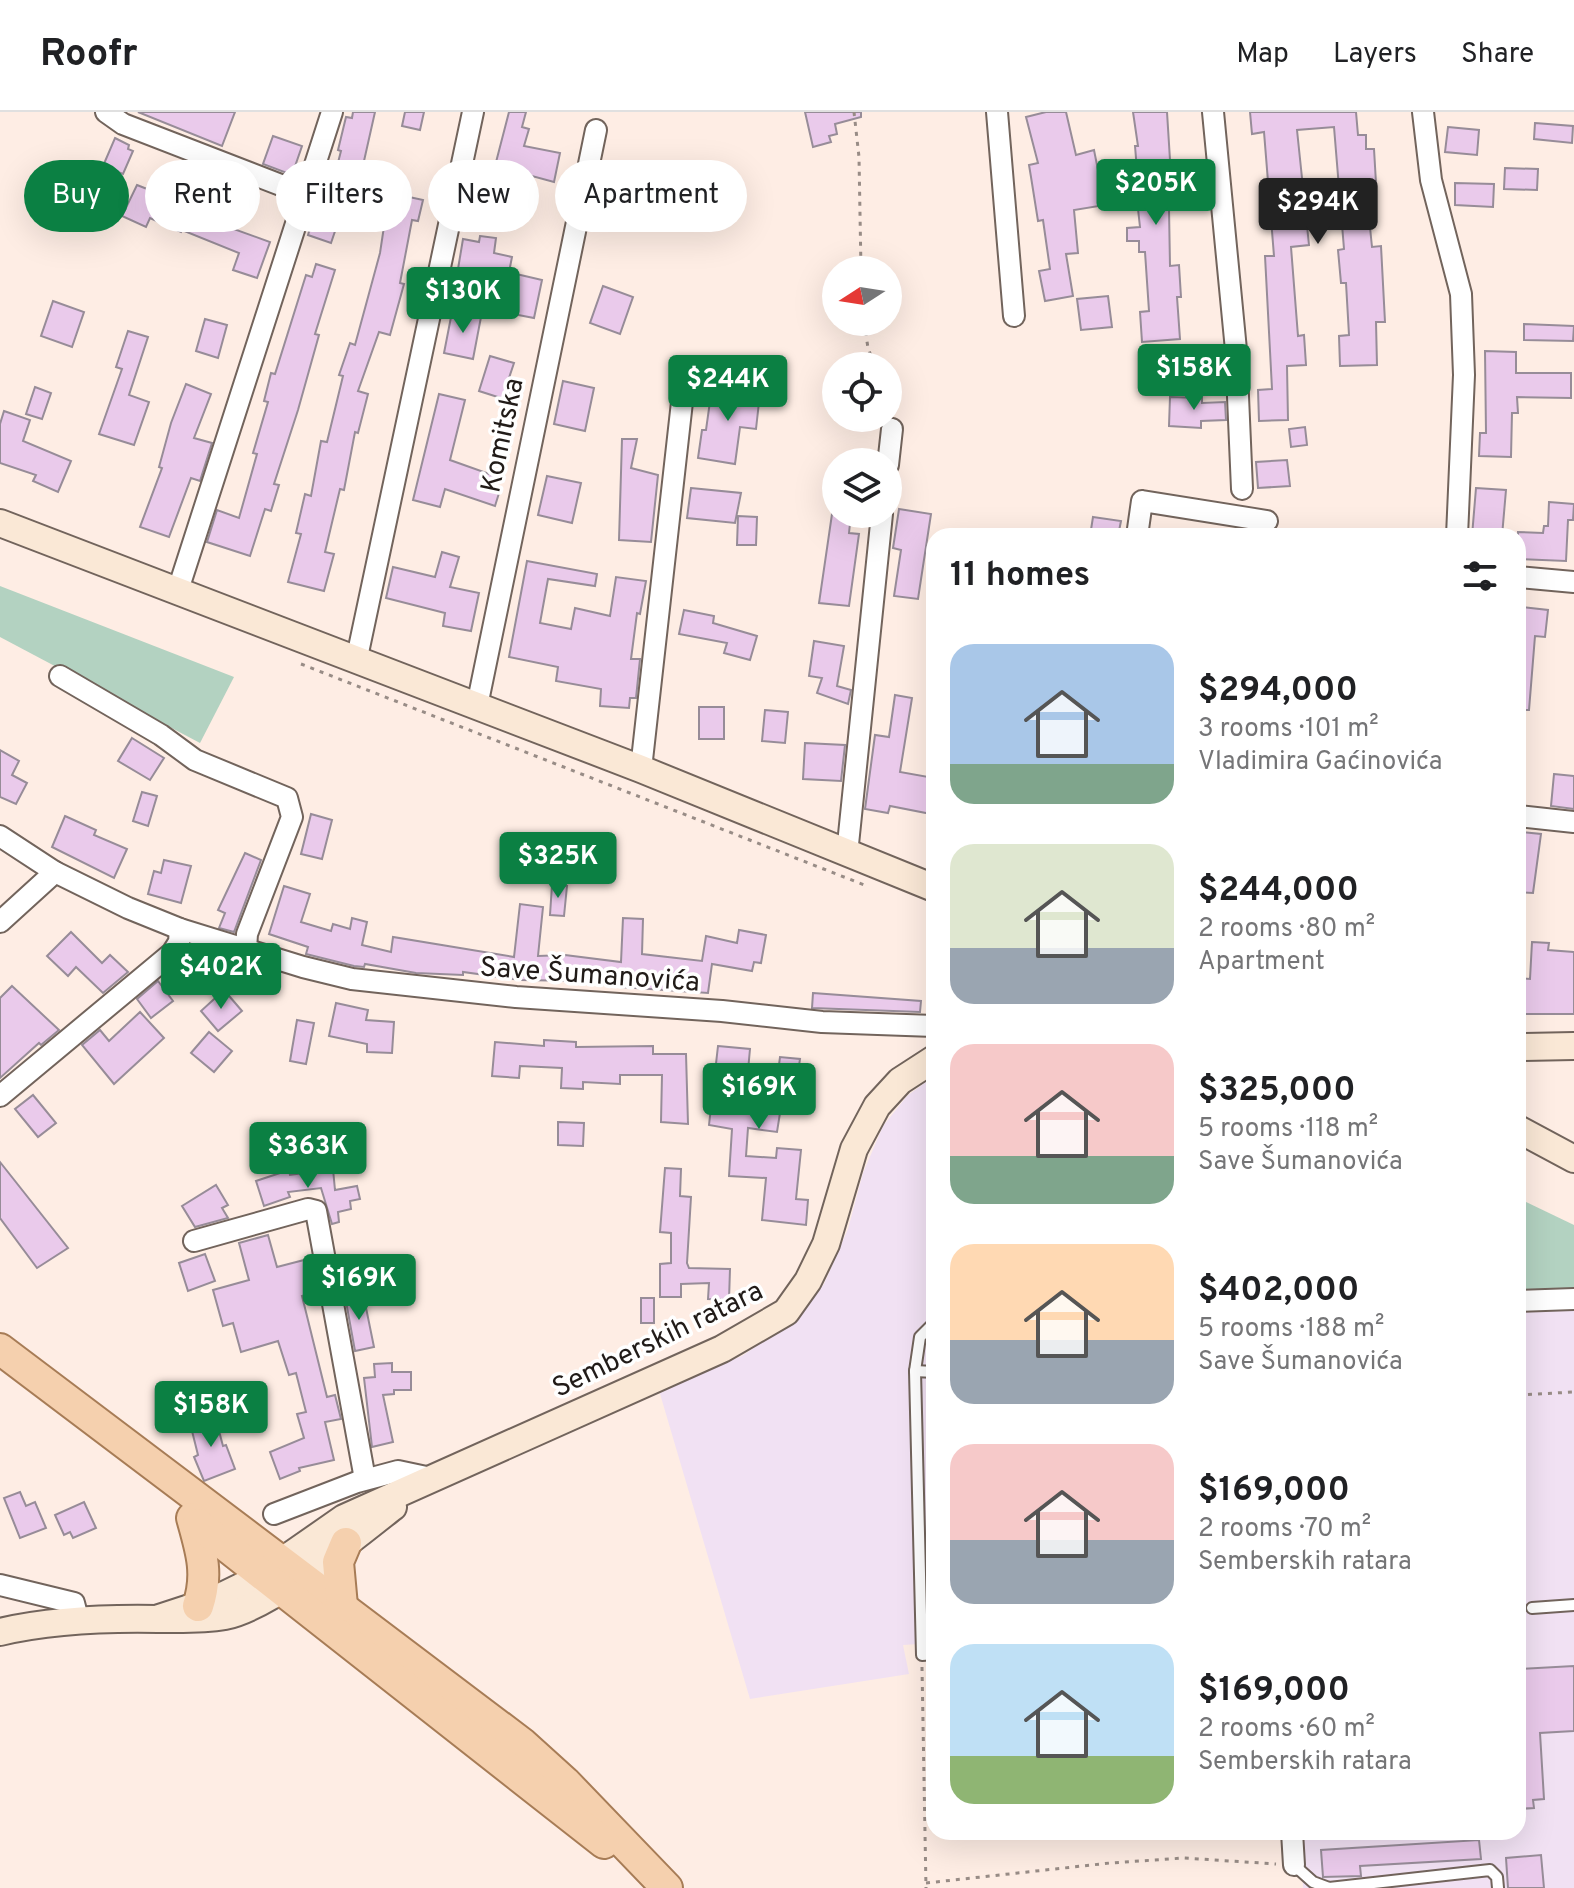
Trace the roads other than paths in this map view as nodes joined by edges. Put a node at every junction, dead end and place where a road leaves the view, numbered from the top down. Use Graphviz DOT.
graph roads {
  1 [pos="106,112"];
  2 [pos="332,112"];
  3 [pos="473,112"];
  4 [pos="997,112"];
  5 [pos="1213,112"];
  6 [pos="1423,112"];
  7 [pos="596,130"];
  8 [pos="316,160"];
  9 [pos="276,183"];
  10 [pos="292,232"];
  11 [pos="1014,316"];
  12 [pos="683,393"];
  13 [pos="1242,489"];
  14 [pos="1267,521"];
  15 [pos="0,523"];
  16 [pos="881,528"];
  17 [pos="1138,528"];
  18 [pos="1457,528"];
  19 [pos="1526,578"];
  20 [pos="1574,582"];
  21 [pos="178,590"];
  22 [pos="356,662"];
  23 [pos="60,676"];
  24 [pos="477,706"];
  25 [pos="641,769"];
  26 [pos="1526,817"];
  27 [pos="1574,822"];
  28 [pos="0,836"];
  29 [pos="847,854"];
  30 [pos="55,872"];
  31 [pos="926,885"];
  32 [pos="0,922"];
  33 [pos="180,929"];
  34 [pos="246,949"];
  35 [pos="926,1026"];
  36 [pos="1574,1046"];
  37 [pos="1526,1049"];
  38 [pos="926,1064"];
  39 [pos="0,1096"];
  40 [pos="1526,1133"];
  41 [pos="1574,1159"];
  42 [pos="194,1241"];
  43 [pos="1574,1299"];
  44 [pos="1526,1301"];
  45 [pos="926,1331"];
  46 [pos="0,1349"];
  47 [pos="915,1371"];
  48 [pos="0,1372"];
  49 [pos="926,1372"];
  50 [pos="431,1478"];
  51 [pos="365,1479"];
  52 [pos="274,1514"];
  53 [pos="192,1518"];
  54 [pos="346,1543"];
  55 [pos="281,1574"];
  56 [pos="0,1585"];
  57 [pos="1574,1605"];
  58 [pos="198,1606"];
  59 [pos="342,1606"];
  60 [pos="1532,1608"];
  61 [pos="159,1618"];
  62 [pos="79,1622"];
  63 [pos="0,1632"];
  64 [pos="926,1655"];
  65 [pos="1292,1840"];
  66 [pos="1294,1865"];
  67 [pos="666,1888"];
  68 [pos="1498,1888"];
  1 -- 9 [label="street"];
  2 -- 8 [label="street"];
  3 -- 22 [label="street"];
  4 -- 11 [label="street"];
  5 -- 13 [label="street"];
  6 -- 18 [label="street"];
  7 -- 24 [label="street, Komitska"];
  10 -- 21 [label="street"];
  12 -- 25 [label="street"];
  14 -- 17 [label="street"];
  15 -- 21 [label="main road"];
  16 -- 29 [label="street"];
  19 -- 20 [label="street"];
  21 -- 22 [label="main road"];
  22 -- 24 [label="main road"];
  23 -- 34 [label="street"];
  24 -- 25 [label="main road"];
  25 -- 29 [label="main road"];
  26 -- 27 [label="street"];
  28 -- 30 [label="street, Save Šumanovića"];
  29 -- 31 [label="main road"];
  30 -- 32 [label="street"];
  30 -- 33 [label="street, Save Šumanovića"];
  33 -- 34 [label="street, Save Šumanovića"];
  33 -- 39 [label="street"];
  34 -- 35 [label="street, Save Šumanovića"];
  36 -- 37 [label="main road"];
  38 -- 50 [label="main road, Semberskih ratara"];
  40 -- 41 [label="main road"];
  42 -- 51 [label="street"];
  43 -- 44 [label="street"];
  45 -- 47 [label="lane"];
  46 -- 55 [label="main road"];
  47 -- 49 [label="lane"];
  47 -- 64 [label="lane"];
  48 -- 53 [label="main road"];
  50 -- 51 [label="street"];
  50 -- 54 [label="main road"];
  50 -- 55 [label="main road"];
  51 -- 52 [label="street"];
  53 -- 55 [label="main road"];
  53 -- 58 [label="main road"];
  54 -- 55 [label="main road"];
  54 -- 59 [label="main road"];
  55 -- 58 [label="main road"];
  55 -- 59 [label="main road"];
  55 -- 61 [label="main road"];
  55 -- 67 [label="main road"];
  56 -- 62 [label="street"];
  57 -- 60 [label="lane"];
  58 -- 61 [label="main road"];
  59 -- 67 [label="main road"];
  61 -- 62 [label="main road"];
  62 -- 63 [label="main road"];
  65 -- 66 [label="street"];
  66 -- 68 [label="lane"];
}
